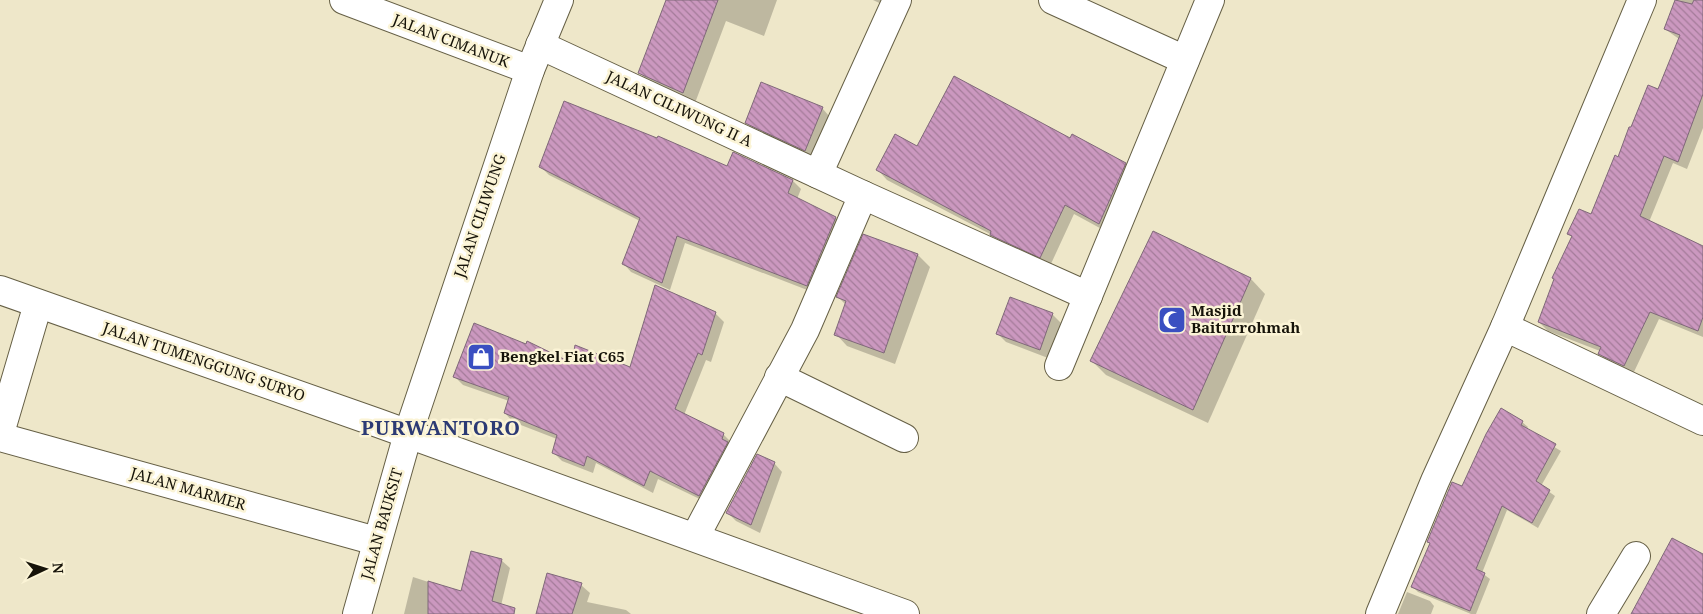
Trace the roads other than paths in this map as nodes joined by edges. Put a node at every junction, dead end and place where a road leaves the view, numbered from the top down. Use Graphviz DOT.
graph roads {
  1 [pos="344,0"];
  2 [pos="559,0"];
  3 [pos="897,0"];
  4 [pos="1053,0"];
  5 [pos="1210,0"];
  6 [pos="1642,0"];
  7 [pos="540,45"];
  8 [pos="1185,60"];
  9 [pos="530,70"];
  10 [pos="818,174"];
  11 [pos="863,195"];
  12 [pos="0,290"];
  13 [pos="1088,296"];
  14 [pos="38,304"];
  15 [pos="1505,327"];
  16 [pos="1059,366"];
  17 [pos="779,377"];
  18 [pos="1703,421"];
  19 [pos="0,433"];
  20 [pos="408,434"];
  21 [pos="0,437"];
  22 [pos="904,438"];
  23 [pos="695,537"];
  24 [pos="376,541"];
  25 [pos="1636,556"];
  26 [pos="357,614"];
  27 [pos="905,614"];
  28 [pos="1380,614"];
  29 [pos="1602,614"];
  1 -- 9 [label="main road, JALAN CIMANUK"];
  2 -- 7 [label="main road, JALAN CILIWUNG"];
  3 -- 10 [label="main road"];
  4 -- 8 [label="main road"];
  5 -- 8 [label="main road"];
  6 -- 15 [label="main road"];
  7 -- 9 [label="main road, JALAN CILIWUNG"];
  7 -- 10 [label="main road, JALAN CILIWUNG II A"];
  8 -- 13 [label="main road"];
  9 -- 20 [label="main road, JALAN CILIWUNG"];
  10 -- 11 [label="main road, JALAN CILIWUNG II A"];
  11 -- 13 [label="main road, JALAN CILIWUNG II A"];
  11 -- 17 [label="main road"];
  12 -- 14 [label="main road, JALAN TUMENGGUNG SURYO"];
  13 -- 16 [label="main road"];
  14 -- 19 [label="main road"];
  14 -- 20 [label="main road, JALAN TUMENGGUNG SURYO"];
  15 -- 18 [label="main road"];
  15 -- 28 [label="main road"];
  17 -- 22 [label="main road"];
  17 -- 23 [label="main road"];
  20 -- 23 [label="main road, JALAN TUMENGGUNG SURYO"];
  20 -- 24 [label="main road, JALAN BAUKSIT"];
  21 -- 24 [label="main road, JALAN MARMER"];
  23 -- 27 [label="main road, JALAN TUMENGGUNG SURYO"];
  24 -- 26 [label="main road, JALAN BAUKSIT"];
  25 -- 29 [label="main road"];
}
